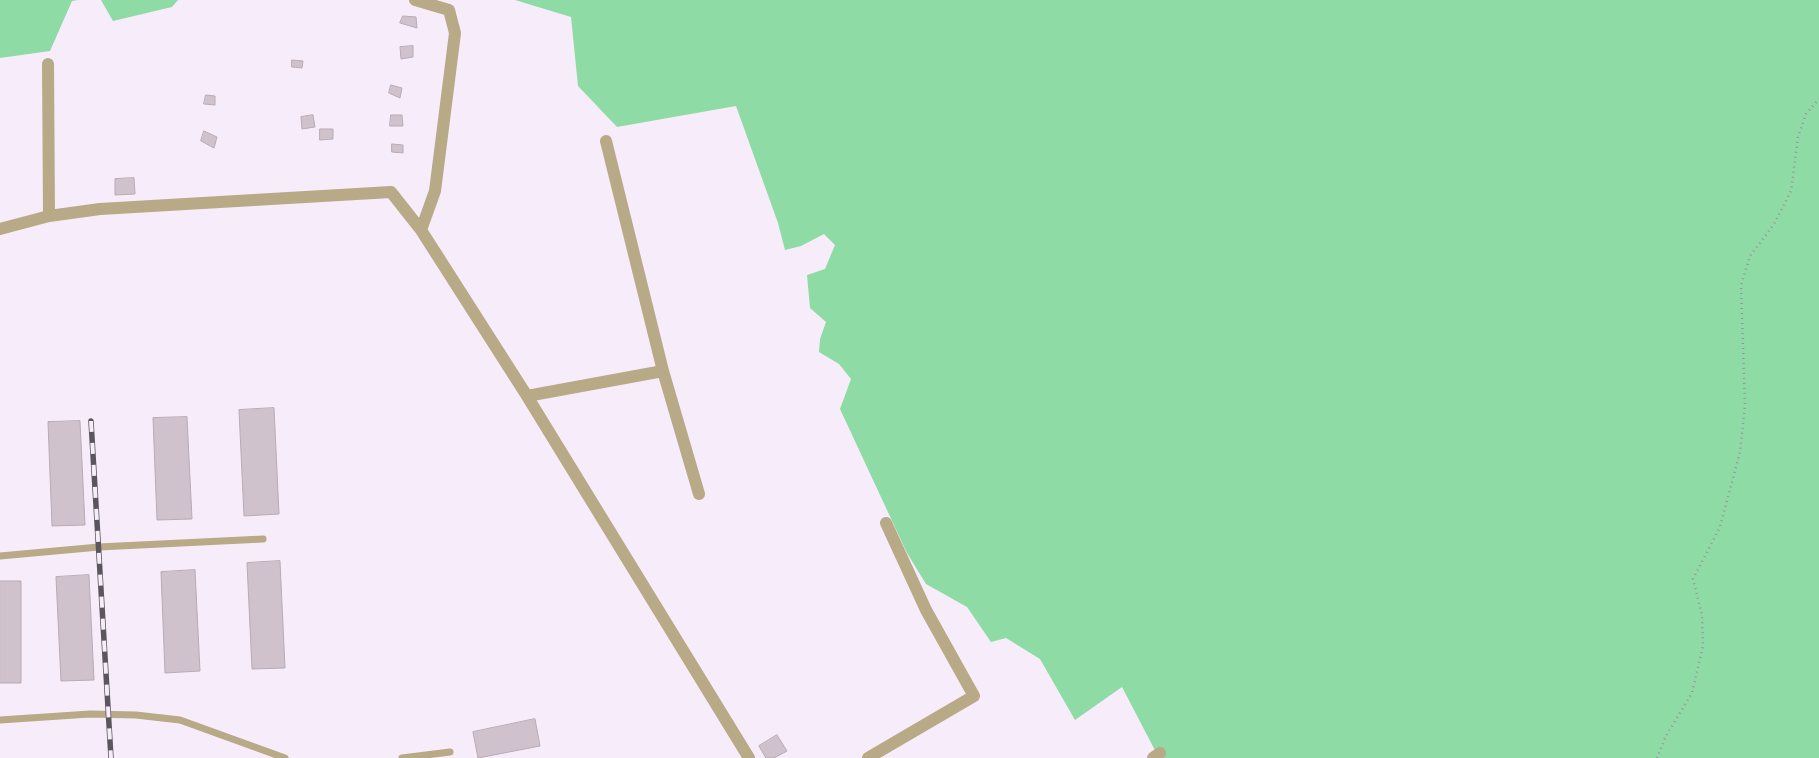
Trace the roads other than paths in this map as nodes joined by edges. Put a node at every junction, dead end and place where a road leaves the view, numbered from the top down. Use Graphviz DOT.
graph roads {
  1 [pos="415,0"];
  2 [pos="48,64"];
  3 [pos="606,142"];
  4 [pos="49,216"];
  5 [pos="0,229"];
  6 [pos="422,230"];
  7 [pos="663,371"];
  8 [pos="527,396"];
  9 [pos="699,494"];
  10 [pos="886,523"];
  11 [pos="263,538"];
  12 [pos="0,556"];
  13 [pos="0,720"];
  14 [pos="450,752"];
  15 [pos="286,758"];
  16 [pos="402,758"];
  17 [pos="749,758"];
  18 [pos="868,758"];
  1 -- 6 [label="street"];
  2 -- 4 [label="street"];
  3 -- 7 [label="street"];
  4 -- 5 [label="street"];
  4 -- 6 [label="street"];
  6 -- 8 [label="street"];
  7 -- 8 [label="street"];
  7 -- 9 [label="street"];
  8 -- 17 [label="street"];
  10 -- 18 [label="street"];
  11 -- 12 [label="lane"];
  13 -- 15 [label="lane"];
  14 -- 16 [label="lane"];
}
